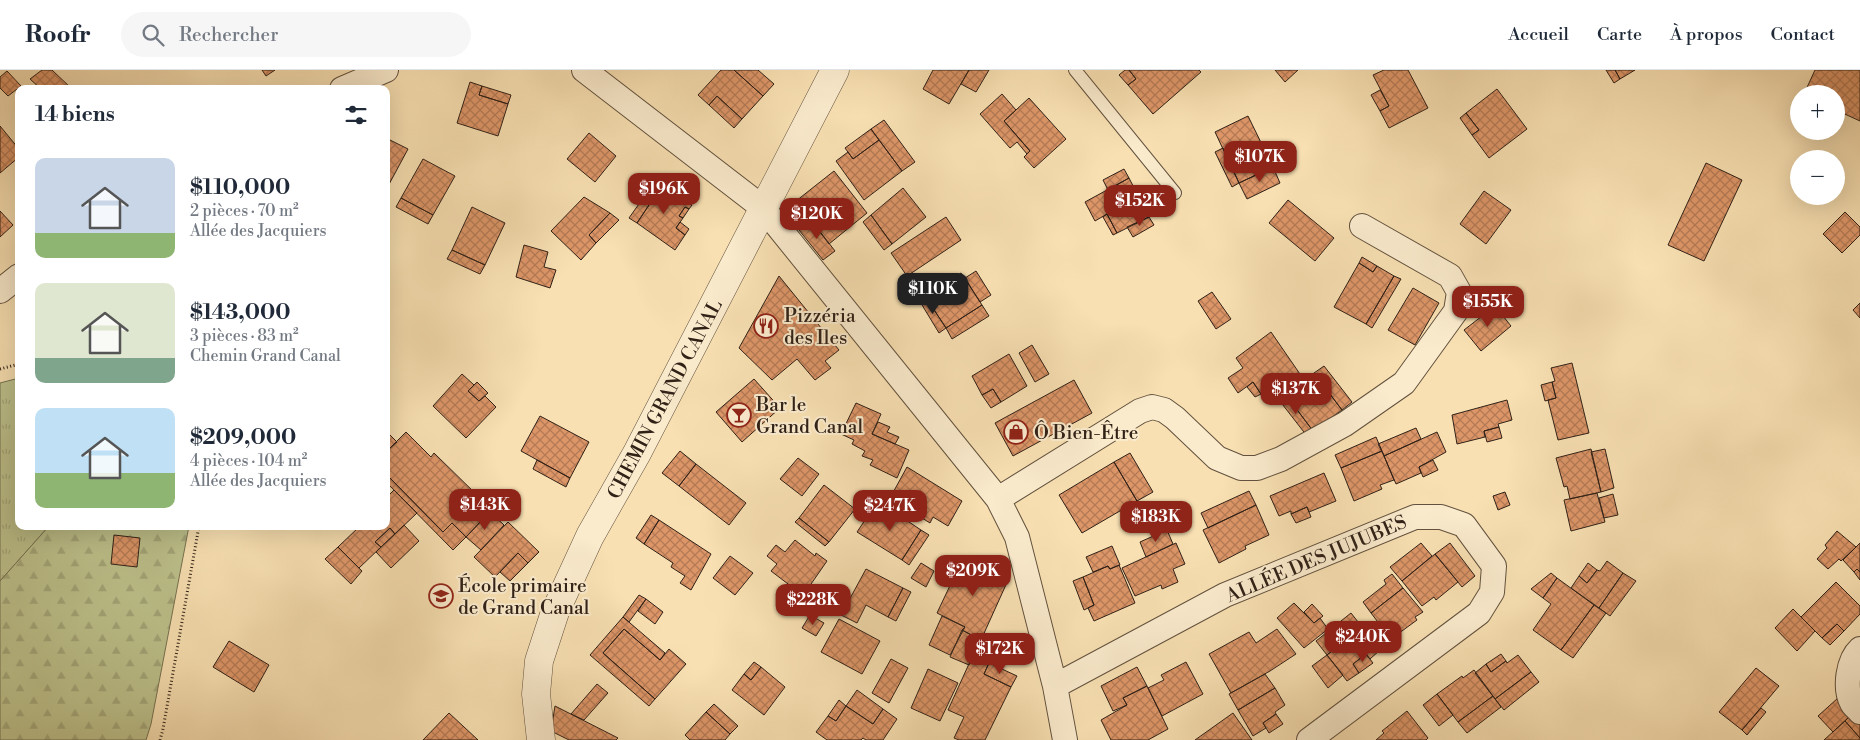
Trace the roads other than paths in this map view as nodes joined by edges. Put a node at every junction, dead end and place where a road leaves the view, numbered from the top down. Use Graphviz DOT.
graph roads {
  1 [pos="386,70"];
  2 [pos="584,70"];
  3 [pos="835,70"];
  4 [pos="1075,70"];
  5 [pos="351,85"];
  6 [pos="1175,193"];
  7 [pos="763,208"];
  8 [pos="1362,226"];
  9 [pos="15,279"];
  10 [pos="0,291"];
  11 [pos="998,500"];
  12 [pos="1860,649"];
  13 [pos="1055,686"];
  14 [pos="1860,712"];
  15 [pos="541,740"];
  16 [pos="1066,740"];
  17 [pos="1309,740"];
  1 -- 5 [label="street"];
  2 -- 7 [label="street"];
  3 -- 7 [label="street, CHEMIN GRAND CANAL"];
  4 -- 6 [label="lane"];
  7 -- 11 [label="street"];
  7 -- 15 [label="street, CHEMIN GRAND CANAL"];
  8 -- 11 [label="street"];
  9 -- 10 [label="street"];
  11 -- 13 [label="street"];
  12 -- 14 [label="street"];
  13 -- 16 [label="street"];
  13 -- 17 [label="street, ALLÉE DES JUJUBES"];
}
